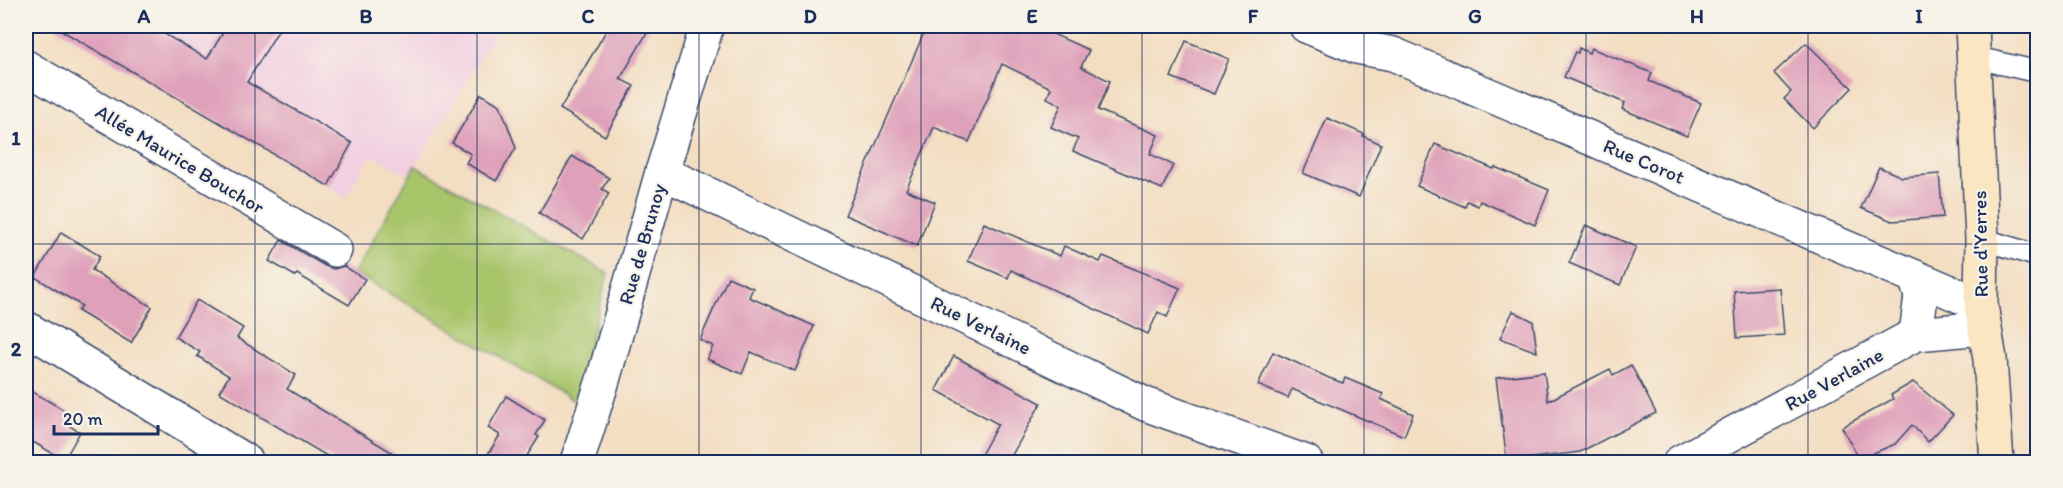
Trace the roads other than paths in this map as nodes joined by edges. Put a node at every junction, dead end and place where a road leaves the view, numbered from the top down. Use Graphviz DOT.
graph roads {
  1 [pos="707,26"];
  2 [pos="1306,26"];
  3 [pos="1972,41"];
  4 [pos="26,67"];
  5 [pos="2037,72"];
  6 [pos="662,172"];
  7 [pos="1983,239"];
  8 [pos="335,250"];
  9 [pos="2037,256"];
  10 [pos="1915,277"];
  11 [pos="1981,305"];
  12 [pos="26,328"];
  13 [pos="1916,334"];
  14 [pos="247,462"];
  15 [pos="577,462"];
  16 [pos="1306,462"];
  17 [pos="1680,462"];
  18 [pos="1997,462"];
  1 -- 6 [label="street, Rue de Brunoy"];
  2 -- 10 [label="street, Rue Corot"];
  3 -- 5 [label="lane"];
  3 -- 7 [label="street, Rue d'Yerres"];
  4 -- 8 [label="street, Allée Maurice Bouchor"];
  6 -- 15 [label="street, Rue de Brunoy"];
  6 -- 16 [label="street, Rue Verlaine"];
  7 -- 9 [label="lane"];
  7 -- 11 [label="street, Rue d'Yerres"];
  10 -- 11 [label="street, Rue Corot"];
  10 -- 13 [label="street"];
  11 -- 13 [label="street, Rue Verlaine"];
  11 -- 18 [label="street, Rue d'Yerres"];
  12 -- 14 [label="street"];
  13 -- 17 [label="street, Rue Verlaine"];
}
